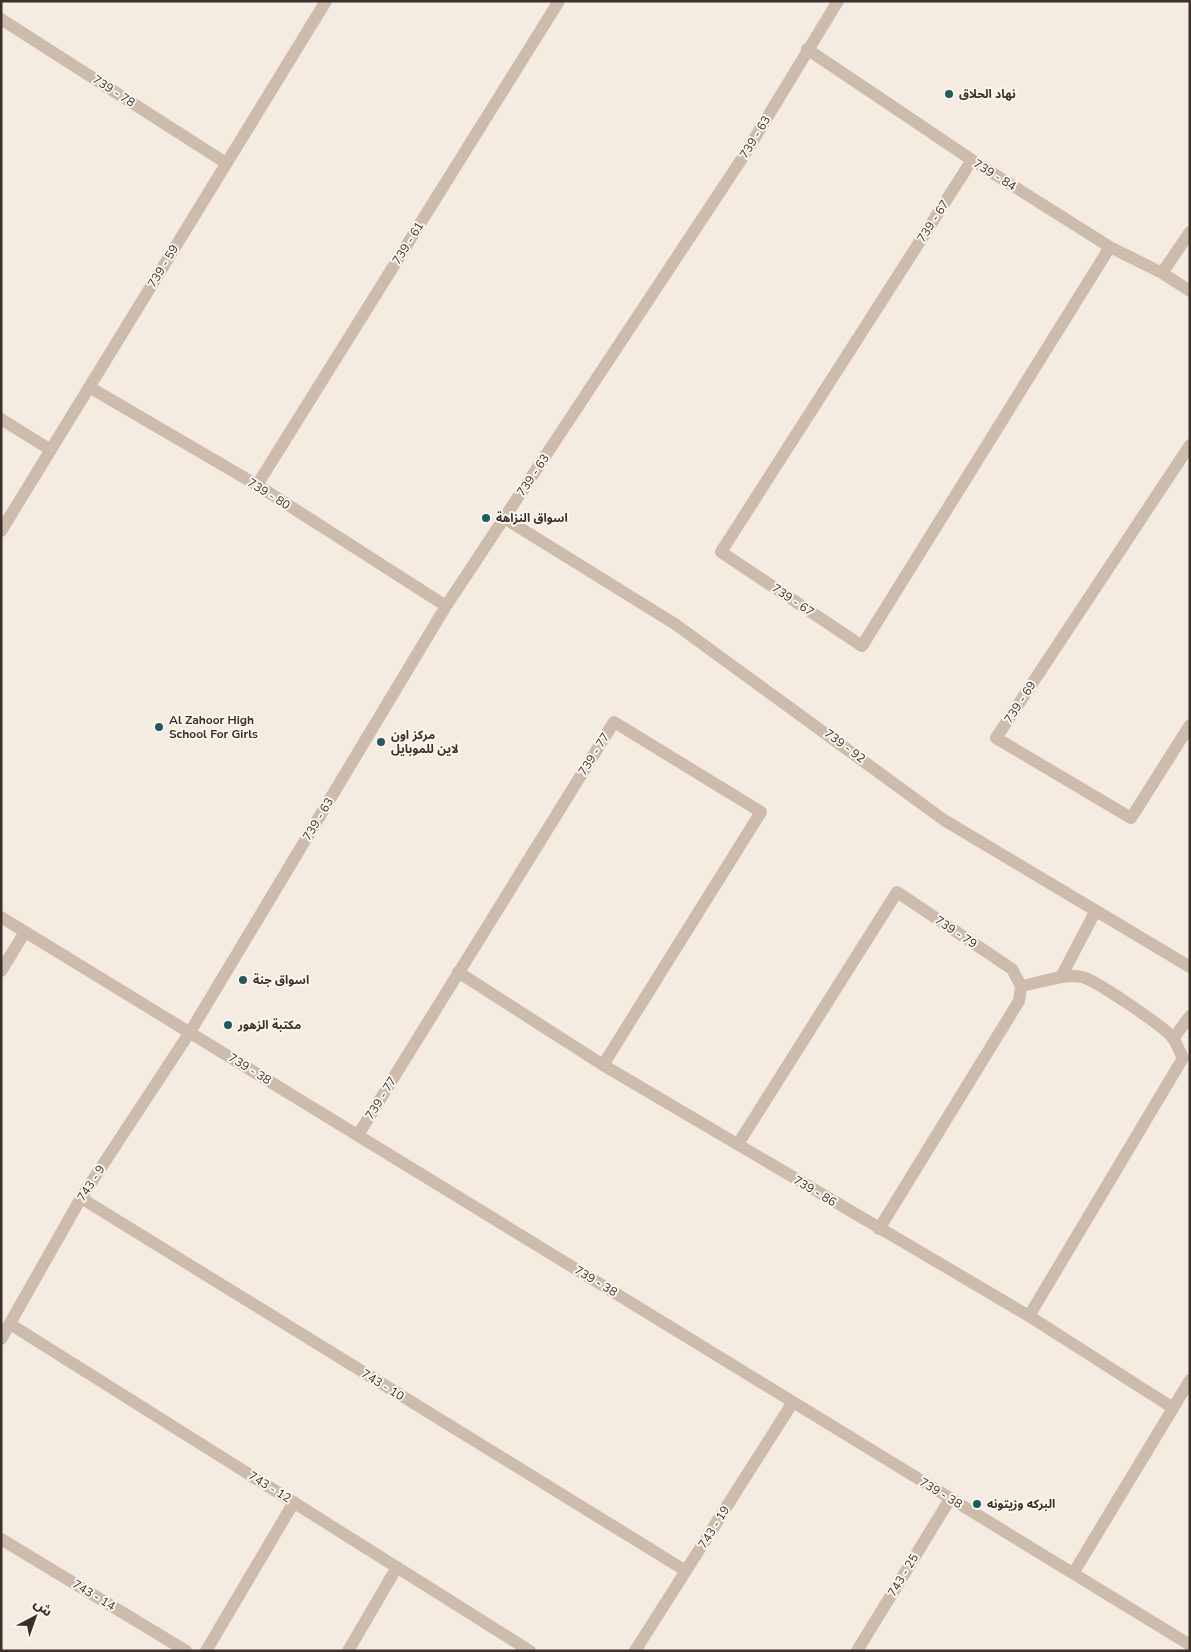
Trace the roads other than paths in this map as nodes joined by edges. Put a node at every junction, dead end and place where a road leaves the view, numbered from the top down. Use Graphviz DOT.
graph roads {
  1 [pos="326,1"];
  2 [pos="559,1"];
  3 [pos="838,1"];
  4 [pos="1,19"];
  5 [pos="807,49"];
  6 [pos="972,160"];
  7 [pos="226,163"];
  8 [pos="1190,232"];
  9 [pos="1110,247"];
  10 [pos="1162,273"];
  11 [pos="1190,291"];
  12 [pos="89,387"];
  13 [pos="1,420"];
  14 [pos="1190,445"];
  15 [pos="51,450"];
  16 [pos="257,485"];
  17 [pos="504,518"];
  18 [pos="1,531"];
  19 [pos="446,606"];
  20 [pos="1190,725"];
  21 [pos="1095,912"];
  22 [pos="1,917"];
  23 [pos="25,932"];
  24 [pos="1190,967"];
  25 [pos="1,971"];
  26 [pos="458,972"];
  27 [pos="1062,977"];
  28 [pos="1021,986"];
  29 [pos="1190,1016"];
  30 [pos="190,1032"];
  31 [pos="1173,1038"];
  32 [pos="603,1065"];
  33 [pos="358,1135"];
  34 [pos="738,1144"];
  35 [pos="80,1198"];
  36 [pos="879,1229"];
  37 [pos="1029,1316"];
  38 [pos="10,1324"];
  39 [pos="1,1339"];
  40 [pos="1190,1380"];
  41 [pos="793,1402"];
  42 [pos="1173,1408"];
  43 [pos="950,1499"];
  44 [pos="294,1502"];
  45 [pos="1,1539"];
  46 [pos="397,1567"];
  47 [pos="686,1571"];
  48 [pos="1074,1572"];
  49 [pos="1190,1645"];
  50 [pos="186,1651"];
  51 [pos="206,1651"];
  52 [pos="348,1651"];
  53 [pos="530,1651"];
  54 [pos="634,1651"];
  55 [pos="857,1651"];
  1 -- 7 [label="street, 739 - 59"];
  2 -- 16 [label="street, 739 - 61"];
  3 -- 5 [label="street, 739 - 63"];
  4 -- 7 [label="street, 739 - 78"];
  5 -- 6 [label="street, 739 - 84"];
  5 -- 17 [label="street, 739 - 63"];
  6 -- 9 [label="street, 739 - 84"];
  6 -- 9 [label="street, 739 - 67"];
  7 -- 12 [label="street, 739 - 59"];
  8 -- 10 [label="street"];
  9 -- 10 [label="street, 739 - 84"];
  10 -- 11 [label="street, 739 - 84"];
  12 -- 15 [label="street, 739 - 59"];
  12 -- 16 [label="street, 739 - 80"];
  13 -- 15 [label="street"];
  14 -- 20 [label="street, 739 - 69"];
  15 -- 18 [label="street, 739 - 59"];
  16 -- 19 [label="street, 739 - 80"];
  17 -- 19 [label="street, 739 - 63"];
  17 -- 21 [label="street, 739 - 92"];
  19 -- 30 [label="street, 739 - 63"];
  21 -- 24 [label="street, 739 - 92"];
  21 -- 27 [label="street"];
  22 -- 23 [label="street, 739 - 38"];
  23 -- 25 [label="street"];
  23 -- 30 [label="street, 739 - 38"];
  26 -- 32 [label="street, 739 - 86"];
  26 -- 32 [label="street, 739 - 77"];
  26 -- 33 [label="street, 739 - 77"];
  27 -- 28 [label="street"];
  27 -- 31 [label="street"];
  28 -- 34 [label="street, 739 - 79"];
  28 -- 36 [label="street"];
  29 -- 31 [label="street"];
  30 -- 33 [label="street, 739 - 38"];
  30 -- 35 [label="street, 743 - 9"];
  31 -- 37 [label="street"];
  32 -- 34 [label="street, 739 - 86"];
  33 -- 41 [label="street, 739 - 38"];
  34 -- 36 [label="street, 739 - 86"];
  35 -- 38 [label="street, 743 - 9"];
  35 -- 47 [label="street, 743 - 10"];
  36 -- 37 [label="street, 739 - 86"];
  37 -- 42 [label="street, 739 - 86"];
  38 -- 39 [label="street, 743 - 9"];
  38 -- 44 [label="street, 743 - 12"];
  40 -- 42 [label="street"];
  41 -- 43 [label="street, 739 - 38"];
  41 -- 47 [label="street, 743 - 19"];
  42 -- 48 [label="street"];
  43 -- 48 [label="street, 739 - 38"];
  43 -- 55 [label="street, 743 - 25"];
  44 -- 46 [label="street, 743 - 12"];
  44 -- 51 [label="street"];
  45 -- 50 [label="street, 743 - 14"];
  46 -- 52 [label="street"];
  46 -- 53 [label="street, 743 - 12"];
  47 -- 54 [label="street, 743 - 19"];
  48 -- 49 [label="street, 739 - 38"];
}
